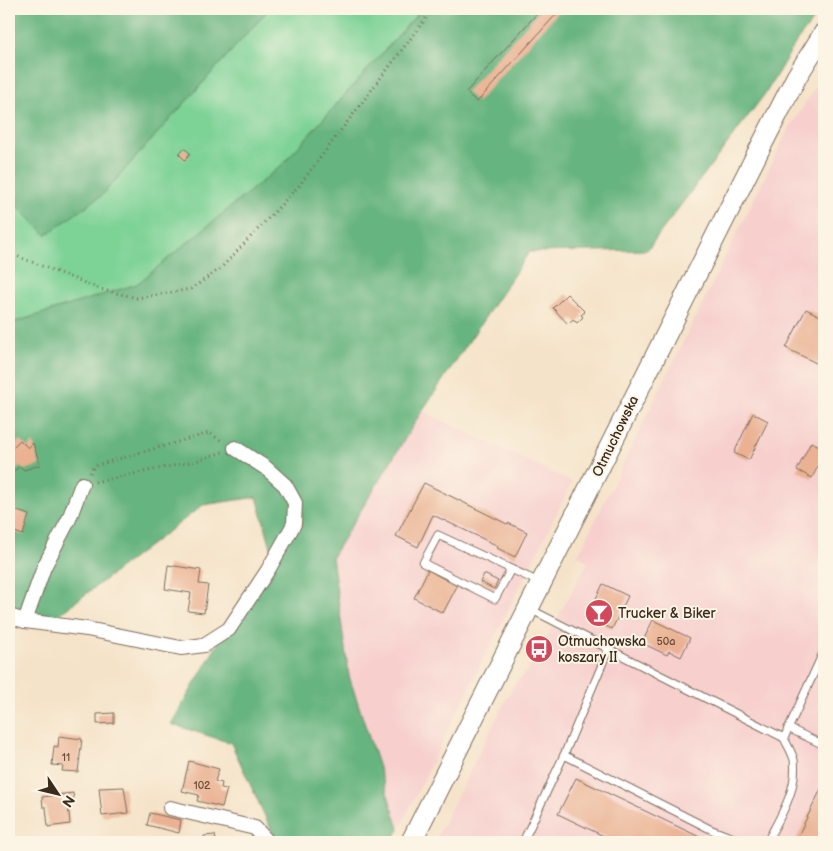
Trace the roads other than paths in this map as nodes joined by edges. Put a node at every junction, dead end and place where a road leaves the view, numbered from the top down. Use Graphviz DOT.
graph roads {
  1 [pos="824,33"];
  2 [pos="235,448"];
  3 [pos="82,484"];
  4 [pos="511,569"];
  5 [pos="541,583"];
  6 [pos="528,608"];
  7 [pos="9,616"];
  8 [pos="25,621"];
  9 [pos="609,648"];
  10 [pos="824,651"];
  11 [pos="788,728"];
  12 [pos="784,738"];
  13 [pos="824,746"];
  14 [pos="564,755"];
  15 [pos="170,808"];
  16 [pos="268,842"];
  17 [pos="411,842"];
  18 [pos="523,842"];
  19 [pos="744,842"];
  20 [pos="767,842"];
  1 -- 5 [label="main road, Otmuchowska"];
  2 -- 8 [label="street"];
  3 -- 8 [label="street"];
  4 -- 4 [label="lane"];
  4 -- 5 [label="lane"];
  5 -- 6 [label="main road, Otmuchowska"];
  6 -- 9 [label="lane"];
  6 -- 17 [label="main road, Otmuchowska"];
  7 -- 8 [label="street"];
  9 -- 12 [label="lane"];
  9 -- 14 [label="lane"];
  10 -- 11 [label="lane"];
  11 -- 12 [label="lane"];
  11 -- 13 [label="lane"];
  12 -- 20 [label="lane"];
  14 -- 18 [label="lane"];
  14 -- 19 [label="lane"];
  15 -- 16 [label="street"];
}
